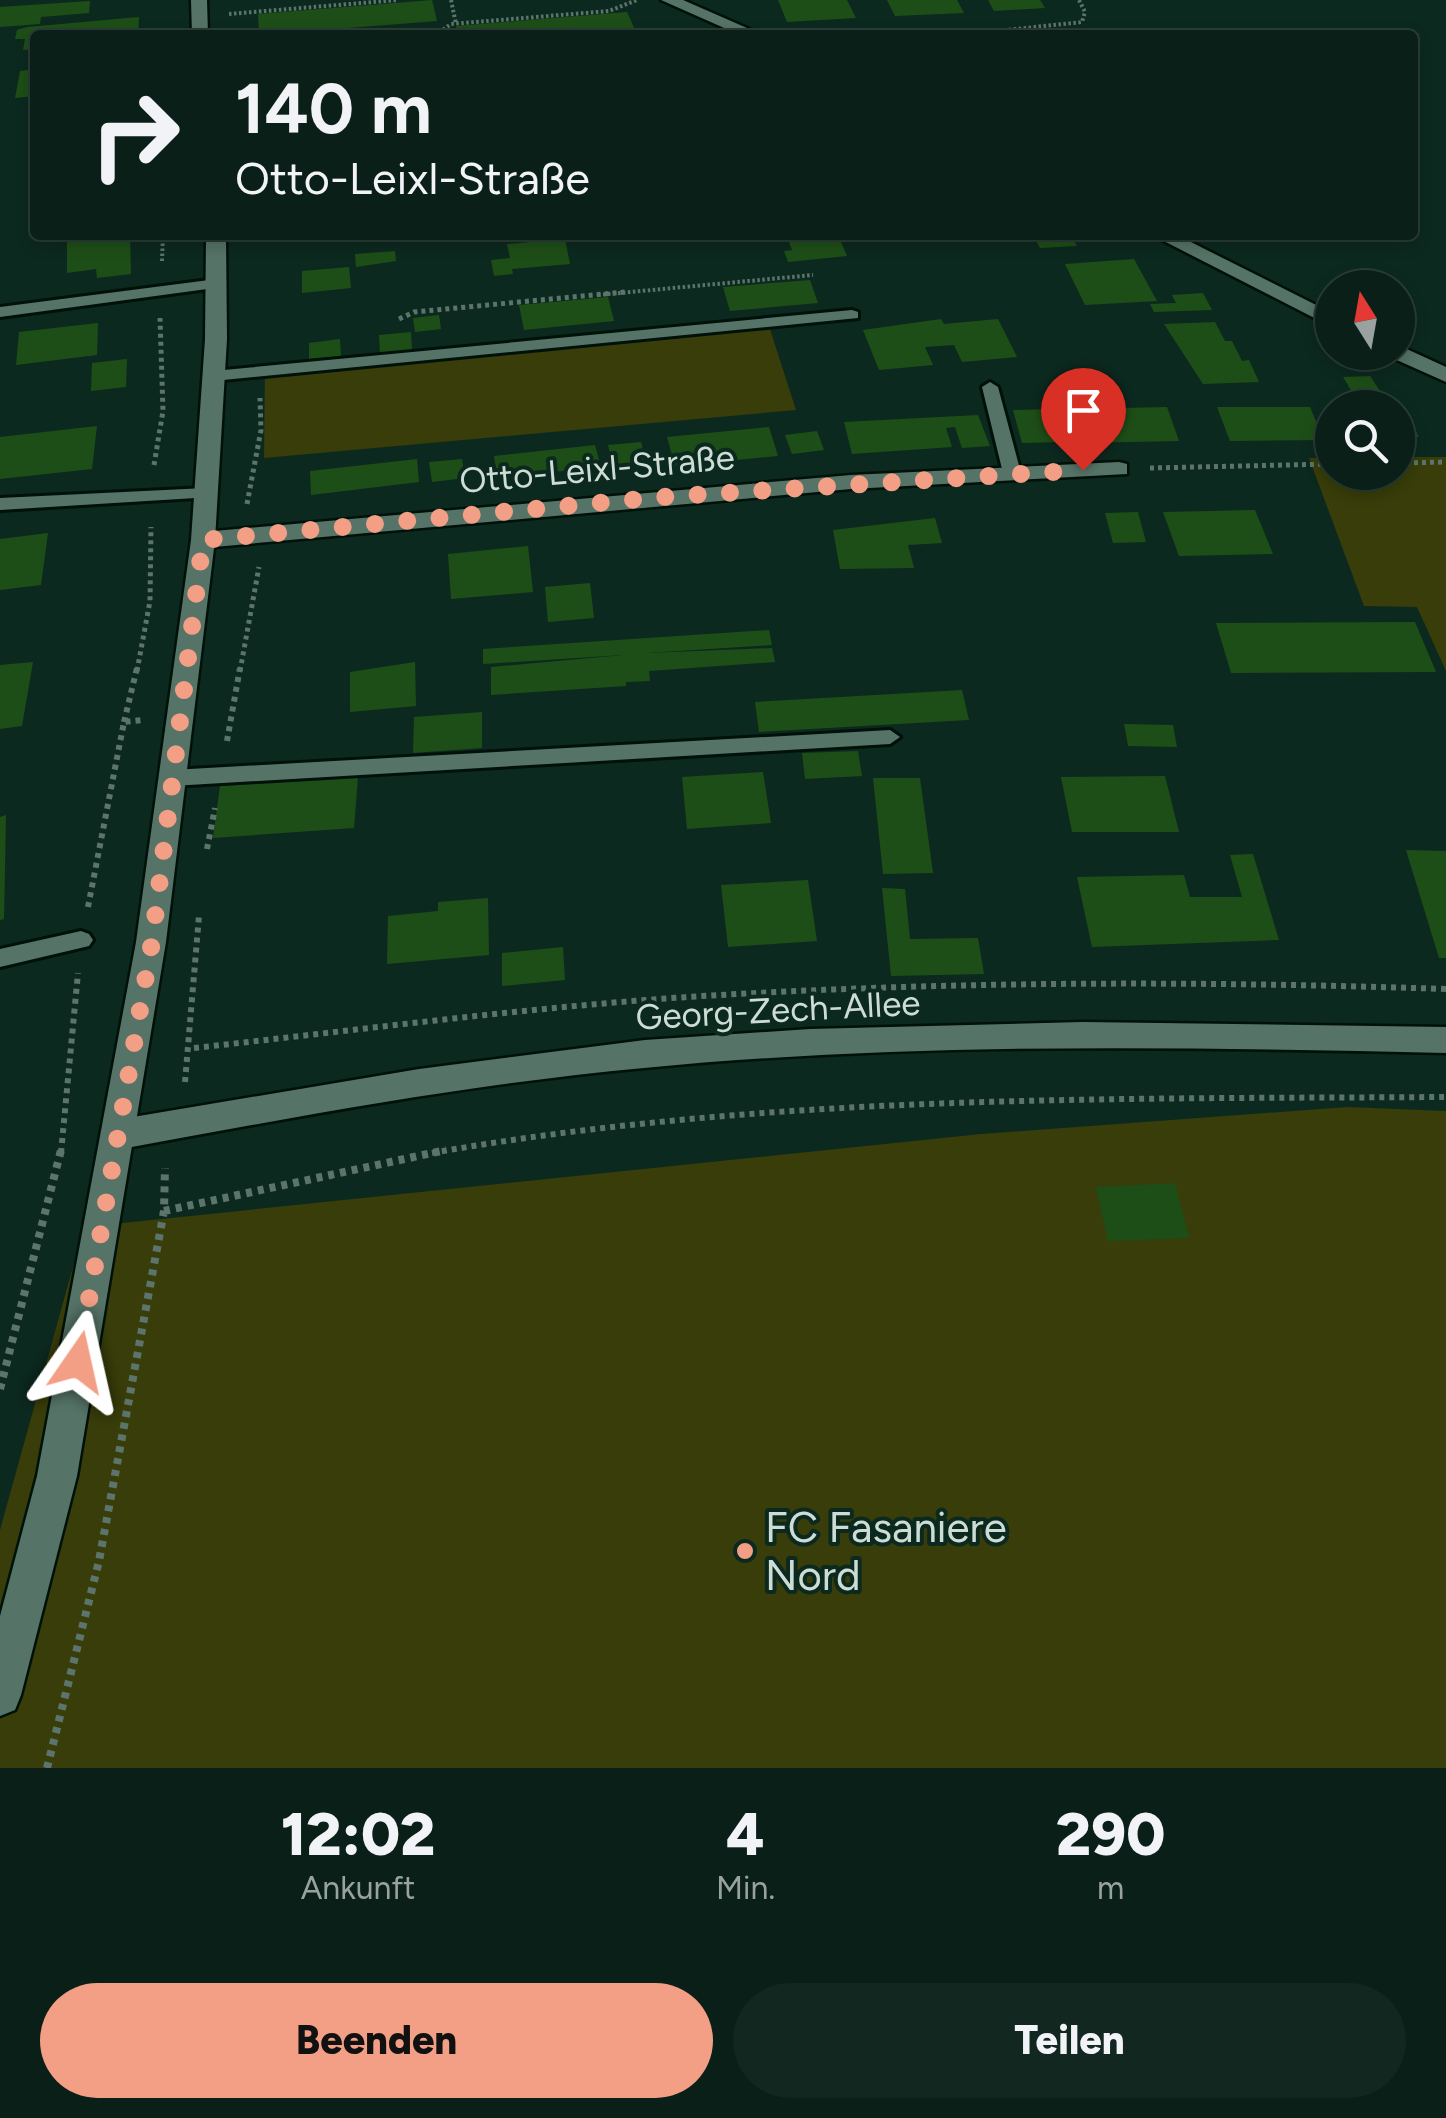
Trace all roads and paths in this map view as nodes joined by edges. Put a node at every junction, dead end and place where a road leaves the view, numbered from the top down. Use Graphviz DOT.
graph roads {
  1 [pos="398,0"];
  2 [pos="452,0"];
  3 [pos="637,0"];
  4 [pos="1079,0"];
  5 [pos="684,2"];
  6 [pos="199,17"];
  7 [pos="456,24"];
  8 [pos="444,30"];
  9 [pos="744,30"];
  10 [pos="1006,30"];
  11 [pos="216,240"];
  12 [pos="1172,240"];
  13 [pos="813,275"];
  14 [pos="217,284"];
  15 [pos="0,312"];
  16 [pos="1315,312"];
  17 [pos="852,315"];
  18 [pos="400,319"];
  19 [pos="1415,360"];
  20 [pos="1446,374"];
  21 [pos="214,376"];
  22 [pos="990,387"];
  23 [pos="1446,462"];
  24 [pos="1415,463"];
  25 [pos="1315,464"];
  26 [pos="1118,469"];
  27 [pos="1012,473"];
  28 [pos="206,493"];
  29 [pos="0,504"];
  30 [pos="203,540"];
  31 [pos="179,716"];
  32 [pos="890,736"];
  33 [pos="172,778"];
  34 [pos="82,940"];
  35 [pos="0,958"];
  36 [pos="1446,1040"];
  37 [pos="1446,1097"];
  38 [pos="121,1134"];
  39 [pos="164,1210"];
  40 [pos="0,1388"];
  41 [pos="0,1694"];
  1 -- 6 [label="path"];
  2 -- 7 [label="path"];
  3 -- 7 [label="path"];
  4 -- 10 [label="path"];
  5 -- 9 [label="main road"];
  7 -- 8 [label="path"];
  11 -- 14 [label="main road"];
  12 -- 16 [label="main road"];
  13 -- 18 [label="path"];
  14 -- 15 [label="lane"];
  14 -- 21 [label="main road"];
  17 -- 21 [label="lane"];
  19 -- 20 [label="main road"];
  21 -- 28 [label="main road"];
  22 -- 27 [label="lane"];
  23 -- 24 [label="path"];
  25 -- 26 [label="path"];
  26 -- 27 [label="main road, Otto-Leixl-Straße"];
  27 -- 30 [label="main road, Otto-Leixl-Straße"];
  28 -- 29 [label="lane"];
  28 -- 30 [label="main road"];
  30 -- 31 [label="main road"];
  31 -- 33 [label="main road"];
  31 -- 34 [label="path"];
  32 -- 33 [label="lane"];
  33 -- 38 [label="main road"];
  34 -- 35 [label="lane"];
  34 -- 40 [label="path"];
  36 -- 38 [label="main road, Georg-Zech-Allee"];
  37 -- 39 [label="path"];
  38 -- 41 [label="main road"];
}
